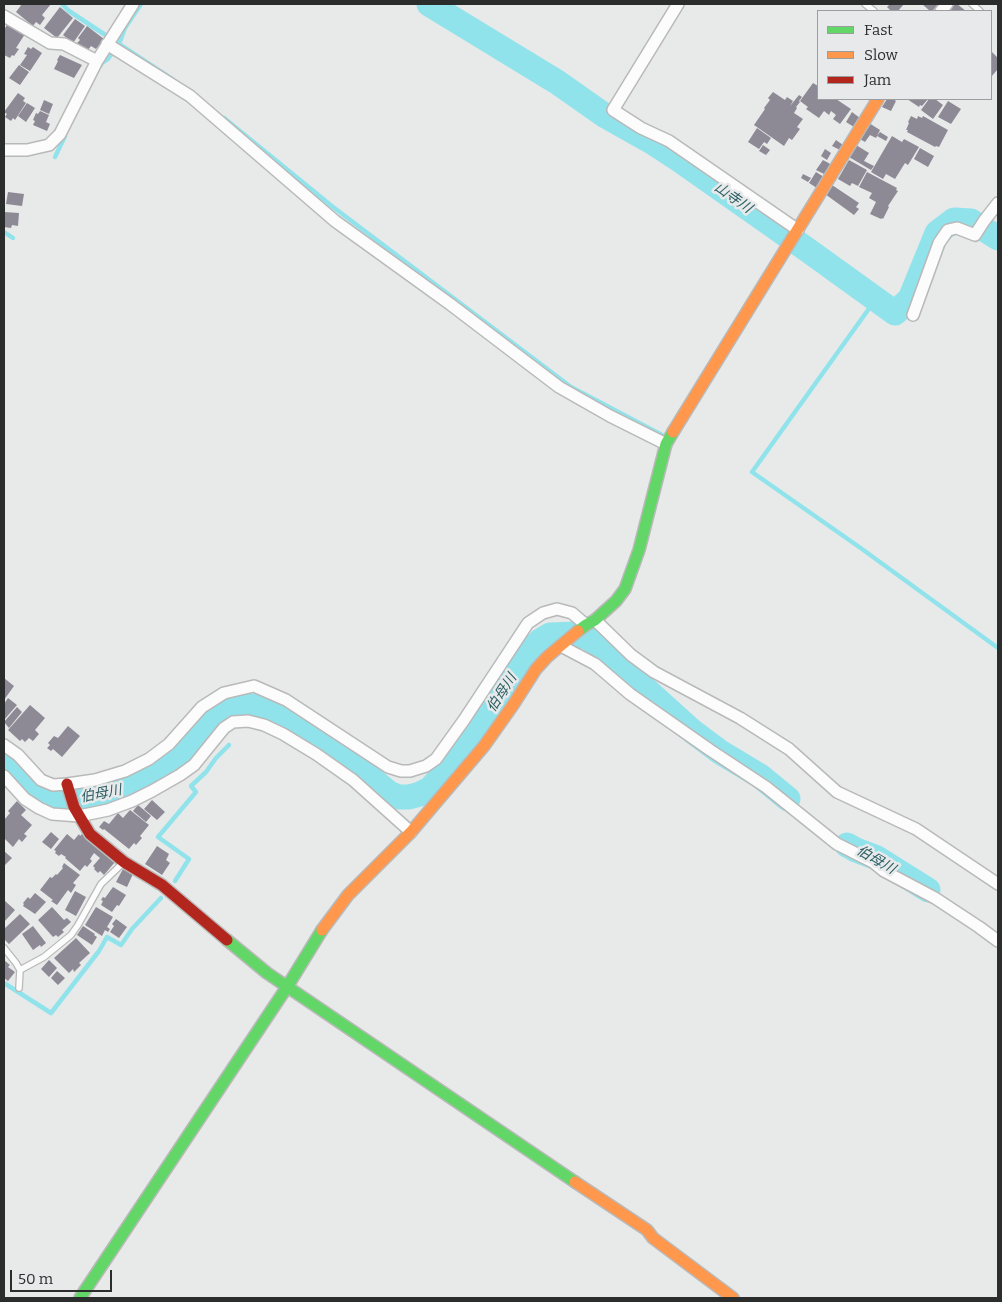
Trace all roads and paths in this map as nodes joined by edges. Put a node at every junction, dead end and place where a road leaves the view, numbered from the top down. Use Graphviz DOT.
graph roads {
  1 [pos="133,4"];
  2 [pos="678,4"];
  3 [pos="4,16"];
  4 [pos="107,44"];
  5 [pos="97,61"];
  6 [pos="877,100"];
  7 [pos="4,150"];
  8 [pos="998,203"];
  9 [pos="798,230"];
  10 [pos="913,315"];
  11 [pos="666,444"];
  12 [pos="590,622"];
  13 [pos="561,646"];
  14 [pos="4,745"];
  15 [pos="4,776"];
  16 [pos="68,788"];
  17 [pos="76,811"];
  18 [pos="411,832"];
  19 [pos="124,862"];
  20 [pos="998,884"];
  21 [pos="998,941"];
  22 [pos="4,948"];
  23 [pos="20,970"];
  24 [pos="19,988"];
  25 [pos="287,988"];
  26 [pos="80,1298"];
  27 [pos="733,1298"];
  1 -- 4 [label="street"];
  2 -- 9 [label="street"];
  3 -- 5 [label="street"];
  4 -- 5 [label="street"];
  4 -- 11 [label="street"];
  5 -- 7 [label="street"];
  6 -- 9 [label="street"];
  8 -- 10 [label="street"];
  9 -- 11 [label="street"];
  11 -- 12 [label="street"];
  12 -- 13 [label="street"];
  12 -- 16 [label="street"];
  12 -- 20 [label="street"];
  13 -- 18 [label="street"];
  13 -- 21 [label="street"];
  14 -- 16 [label="street"];
  15 -- 17 [label="street"];
  16 -- 17 [label="street"];
  17 -- 18 [label="street"];
  17 -- 19 [label="street"];
  18 -- 25 [label="street"];
  19 -- 23 [label="lane"];
  19 -- 25 [label="street"];
  22 -- 23 [label="lane"];
  23 -- 24 [label="lane"];
  25 -- 26 [label="street"];
  25 -- 27 [label="street"];
}
